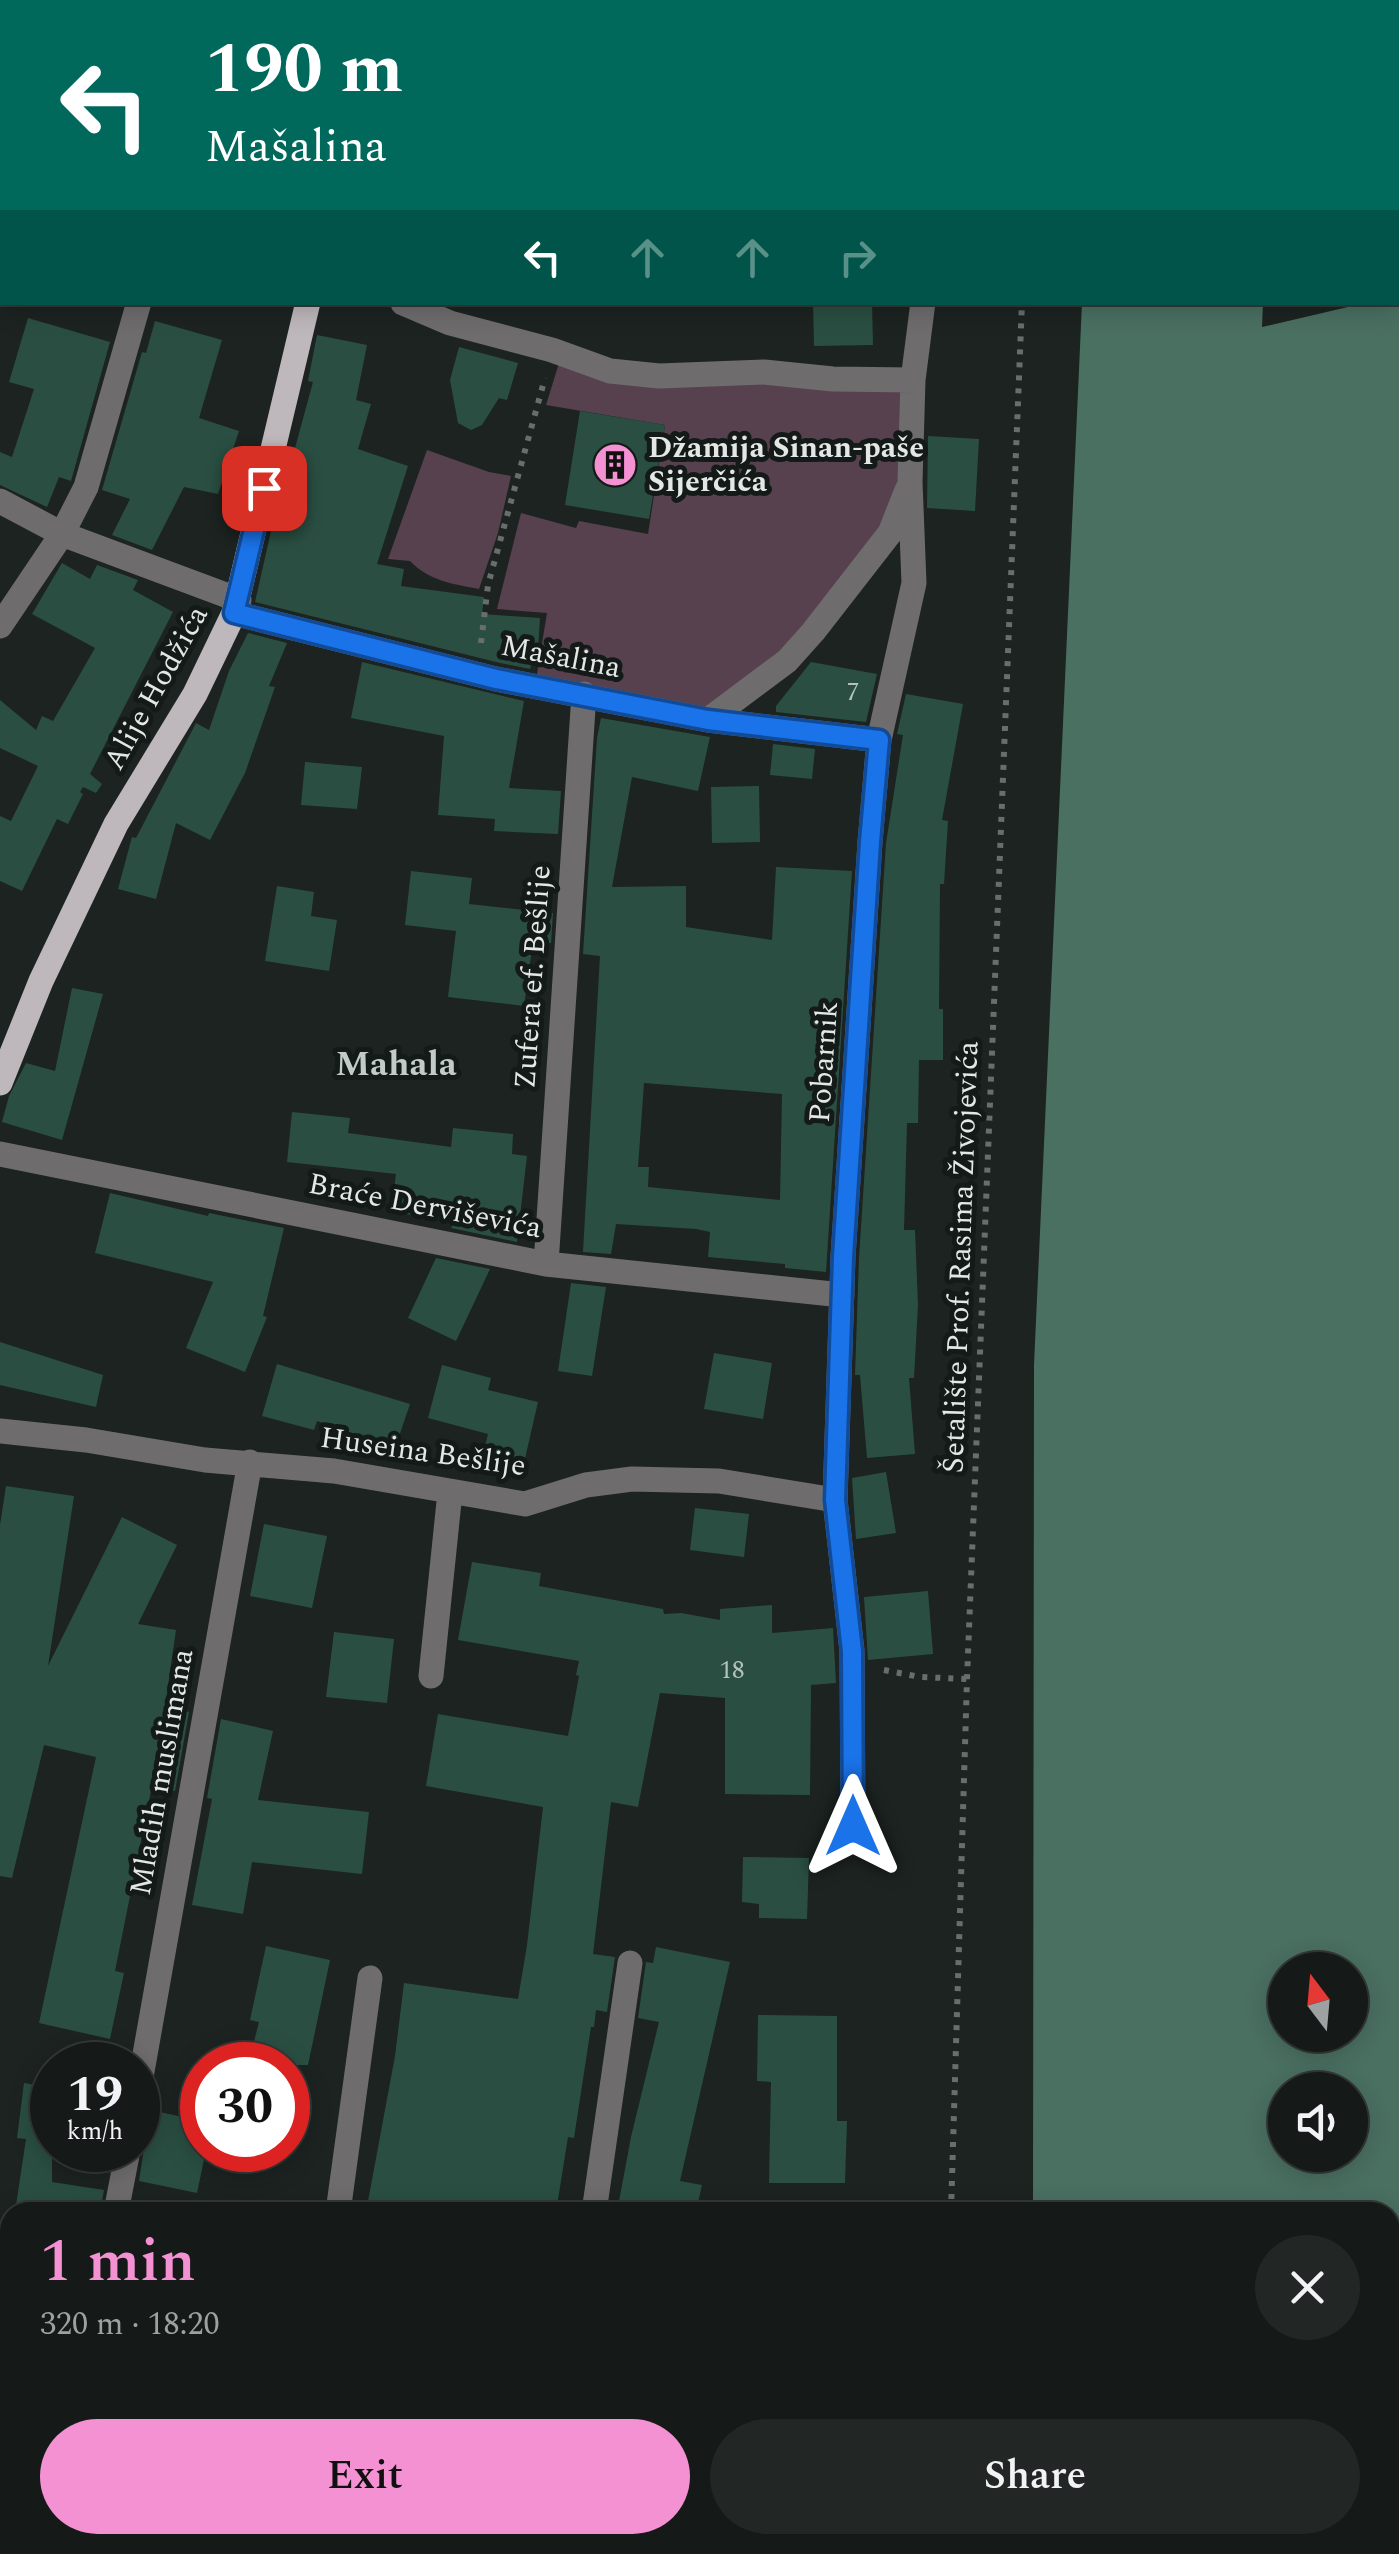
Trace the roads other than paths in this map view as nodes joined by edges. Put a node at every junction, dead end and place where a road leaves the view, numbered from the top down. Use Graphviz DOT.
graph roads {
  1 [pos="138,305"];
  2 [pos="306,305"];
  3 [pos="409,305"];
  4 [pos="923,305"];
  5 [pos="913,380"];
  6 [pos="910,482"];
  7 [pos="0,501"];
  8 [pos="62,534"];
  9 [pos="236,606"];
  10 [pos="0,626"];
  11 [pos="584,694"];
  12 [pos="708,720"];
  13 [pos="879,740"];
  14 [pos="0,1083"];
  15 [pos="0,1154"];
  16 [pos="546,1264"];
  17 [pos="842,1295"];
  18 [pos="0,1431"];
  19 [pos="250,1462"];
  20 [pos="450,1492"];
  21 [pos="835,1500"];
  22 [pos="431,1676"];
  23 [pos="853,1826"];
  24 [pos="630,1963"];
  25 [pos="370,1978"];
  26 [pos="147,2042"];
  27 [pos="124,2172"];
  28 [pos="118,2202"];
  29 [pos="339,2202"];
  30 [pos="595,2202"];
  1 -- 8 [label="street"];
  2 -- 9 [label="main road, Alije Hodžića"];
  3 -- 5 [label="street"];
  4 -- 5 [label="street, Pobarnik"];
  5 -- 6 [label="street, Pobarnik"];
  6 -- 12 [label="street, Pobarnik"];
  6 -- 13 [label="street, Pobarnik"];
  7 -- 8 [label="street, Mašalina"];
  8 -- 9 [label="street, Mašalina"];
  8 -- 10 [label="street"];
  9 -- 11 [label="street, Mašalina"];
  9 -- 14 [label="main road, Alije Hodžića"];
  11 -- 12 [label="street, Mašalina"];
  11 -- 16 [label="street, Zufera ef. Bešlije"];
  12 -- 13 [label="street, Mašalina"];
  13 -- 17 [label="street, Pobarnik"];
  15 -- 16 [label="street, Braće Derviševića"];
  16 -- 17 [label="street, Braće Derviševića"];
  17 -- 21 [label="street, Pobarnik"];
  18 -- 19 [label="street, Huseina Bešlije"];
  19 -- 20 [label="street, Huseina Bešlije"];
  19 -- 26 [label="street, Mladih muslimana"];
  20 -- 21 [label="street, Huseina Bešlije"];
  20 -- 22 [label="street"];
  21 -- 23 [label="street, Pobarnik"];
  24 -- 30 [label="street"];
  25 -- 29 [label="street"];
  27 -- 28 [label="street"];
}
